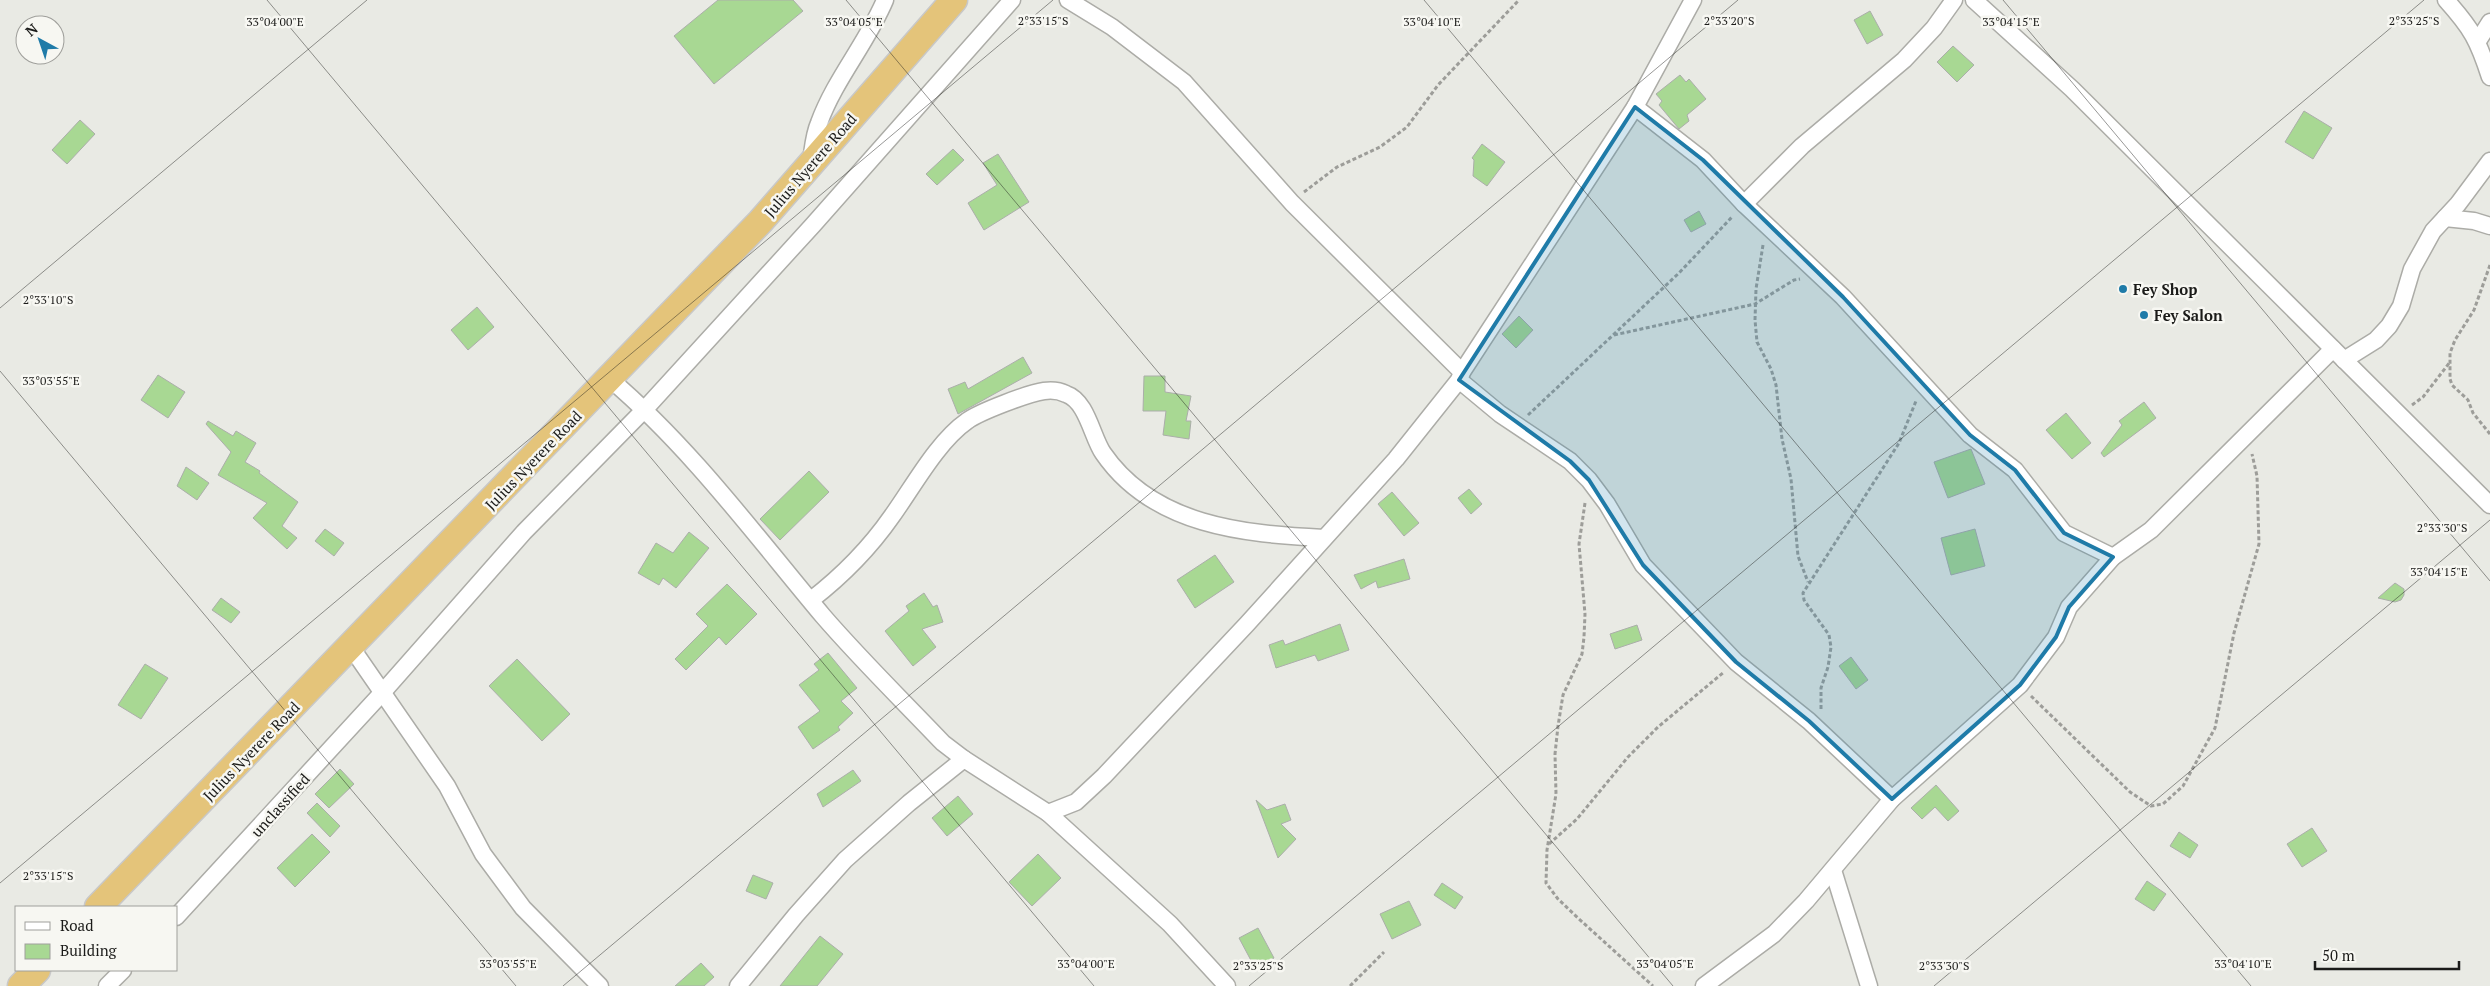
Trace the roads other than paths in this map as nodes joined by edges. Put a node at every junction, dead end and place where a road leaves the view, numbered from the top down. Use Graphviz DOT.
graph roads {
  1 [pos="884,0"];
  2 [pos="954,0"];
  3 [pos="1012,0"];
  4 [pos="1068,0"];
  5 [pos="1693,0"];
  6 [pos="1954,0"];
  7 [pos="1974,0"];
  8 [pos="2446,0"];
  9 [pos="2490,22"];
  10 [pos="2478,41"];
  11 [pos="2490,78"];
  12 [pos="1635,107"];
  13 [pos="2490,160"];
  14 [pos="810,168"];
  15 [pos="1744,204"];
  16 [pos="2445,218"];
  17 [pos="2490,226"];
  18 [pos="2339,355"];
  19 [pos="1461,376"];
  20 [pos="610,379"];
  21 [pos="645,409"];
  22 [pos="2490,505"];
  23 [pos="1324,538"];
  24 [pos="2113,557"];
  25 [pos="811,600"];
  26 [pos="351,647"];
  27 [pos="382,693"];
  28 [pos="964,760"];
  29 [pos="1892,799"];
  30 [pos="1076,802"];
  31 [pos="1048,813"];
  32 [pos="1067,832"];
  33 [pos="1833,870"];
  34 [pos="99,906"];
  35 [pos="178,915"];
  36 [pos="36,971"];
  37 [pos="122,971"];
  38 [pos="21,986"];
  39 [pos="107,986"];
  40 [pos="600,986"];
  41 [pos="738,986"];
  42 [pos="1227,986"];
  43 [pos="1704,986"];
  44 [pos="1870,986"];
  1 -- 14 [label="street"];
  2 -- 14 [label="highway, Julius Nyerere Road"];
  3 -- 21 [label="street, unclassified"];
  4 -- 19 [label="street"];
  5 -- 12 [label="street"];
  6 -- 15 [label="street"];
  7 -- 18 [label="street"];
  8 -- 10 [label="street"];
  9 -- 10 [label="street"];
  10 -- 11 [label="street"];
  12 -- 15 [label="street"];
  12 -- 19 [label="street"];
  13 -- 16 [label="street"];
  14 -- 20 [label="highway, Julius Nyerere Road"];
  15 -- 24 [label="street"];
  16 -- 17 [label="street"];
  16 -- 18 [label="street"];
  18 -- 22 [label="street"];
  18 -- 24 [label="street"];
  19 -- 23 [label="street"];
  19 -- 29 [label="street"];
  20 -- 21 [label="street"];
  20 -- 26 [label="highway, Julius Nyerere Road"];
  21 -- 25 [label="street"];
  21 -- 27 [label="street, unclassified"];
  23 -- 25 [label="street"];
  23 -- 30 [label="street"];
  24 -- 29 [label="street"];
  25 -- 28 [label="street"];
  26 -- 27 [label="street"];
  26 -- 34 [label="highway, Julius Nyerere Road"];
  27 -- 35 [label="street, unclassified"];
  27 -- 40 [label="street"];
  28 -- 31 [label="street"];
  28 -- 41 [label="street"];
  29 -- 33 [label="street"];
  30 -- 31 [label="street"];
  30 -- 32 [label="street"];
  31 -- 32 [label="street"];
  32 -- 42 [label="street"];
  33 -- 43 [label="street"];
  33 -- 44 [label="street"];
  36 -- 38 [label="highway"];
  37 -- 39 [label="street"];
}
